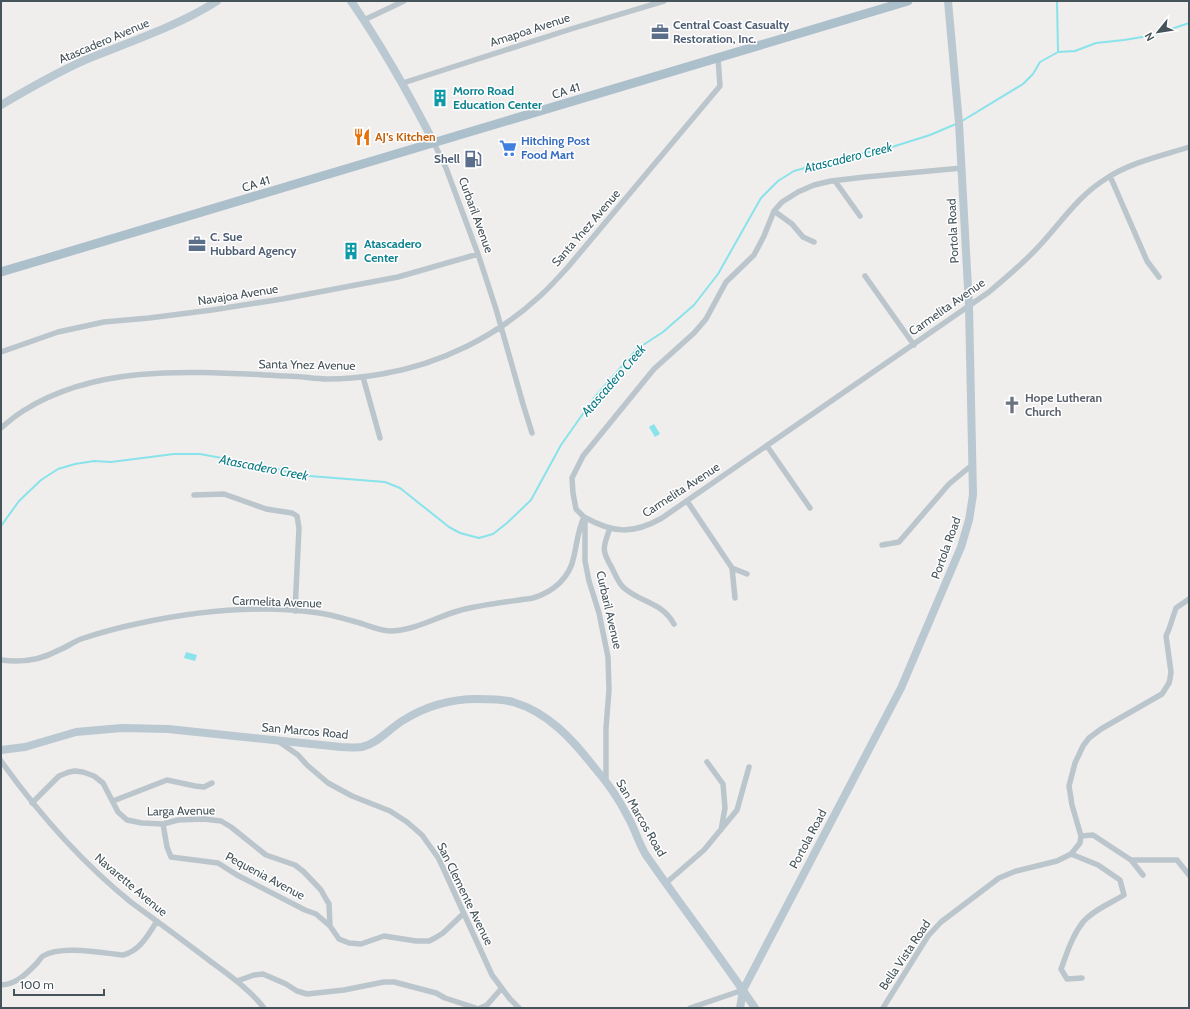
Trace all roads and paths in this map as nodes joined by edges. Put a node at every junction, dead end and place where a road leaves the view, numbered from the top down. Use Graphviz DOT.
graph roads {
  1 [pos="216,1"];
  2 [pos="351,1"];
  3 [pos="404,1"];
  4 [pos="664,1"];
  5 [pos="908,1"];
  6 [pos="948,1"];
  7 [pos="364,20"];
  8 [pos="718,58"];
  9 [pos="403,83"];
  10 [pos="1,105"];
  11 [pos="434,143"];
  12 [pos="1189,146"];
  13 [pos="962,168"];
  14 [pos="1110,176"];
  15 [pos="835,181"];
  16 [pos="774,211"];
  17 [pos="860,216"];
  18 [pos="814,242"];
  19 [pos="478,254"];
  20 [pos="1,272"];
  21 [pos="865,276"];
  22 [pos="1159,277"];
  23 [pos="969,306"];
  24 [pos="501,326"];
  25 [pos="914,345"];
  26 [pos="1,352"];
  27 [pos="363,377"];
  28 [pos="1,428"];
  29 [pos="532,433"];
  30 [pos="380,438"];
  31 [pos="767,446"];
  32 [pos="972,465"];
  33 [pos="194,495"];
  34 [pos="687,501"];
  35 [pos="810,508"];
  36 [pos="584,517"];
  37 [pos="610,528"];
  38 [pos="882,545"];
  39 [pos="732,568"];
  40 [pos="747,574"];
  41 [pos="735,598"];
  42 [pos="1189,600"];
  43 [pos="295,611"];
  44 [pos="674,624"];
  45 [pos="1,660"];
  46 [pos="276,740"];
  47 [pos="1,750"];
  48 [pos="1,761"];
  49 [pos="706,762"];
  50 [pos="749,767"];
  51 [pos="606,781"];
  52 [pos="212,783"];
  53 [pos="113,801"];
  54 [pos="32,803"];
  55 [pos="163,824"];
  56 [pos="721,830"];
  57 [pos="1081,836"];
  58 [pos="1071,854"];
  59 [pos="1131,860"];
  60 [pos="1143,875"];
  61 [pos="1189,875"];
  62 [pos="666,883"];
  63 [pos="463,914"];
  64 [pos="157,921"];
  65 [pos="330,926"];
  66 [pos="1082,978"];
  67 [pos="237,981"];
  68 [pos="1,985"];
  69 [pos="501,989"];
  70 [pos="743,990"];
  71 [pos="264,1008"];
  72 [pos="476,1008"];
  73 [pos="480,1008"];
  74 [pos="519,1008"];
  75 [pos="690,1008"];
  76 [pos="740,1008"];
  77 [pos="755,1008"];
  78 [pos="883,1008"];
  1 -- 10 [label="street, Atascadero Avenue"];
  2 -- 7 [label="street, Curbaril Avenue"];
  3 -- 7 [label="street"];
  4 -- 9 [label="street, Amapoa Avenue"];
  5 -- 8 [label="main road, CA 41 / CA 41"];
  6 -- 13 [label="street, Portola Road"];
  7 -- 9 [label="street, Curbaril Avenue"];
  8 -- 11 [label="main road, CA 41 / CA 41"];
  8 -- 24 [label="street, Santa Ynez Avenue"];
  9 -- 11 [label="street, Curbaril Avenue"];
  11 -- 19 [label="street, Curbaril Avenue"];
  11 -- 20 [label="main road, CA 41 / CA 41"];
  12 -- 14 [label="street, Carmelita Avenue"];
  13 -- 15 [label="street"];
  13 -- 23 [label="street, Portola Road"];
  14 -- 22 [label="street"];
  14 -- 23 [label="street, Carmelita Avenue"];
  15 -- 16 [label="street"];
  15 -- 17 [label="street"];
  16 -- 18 [label="street"];
  16 -- 36 [label="street"];
  19 -- 24 [label="street, Curbaril Avenue"];
  19 -- 26 [label="street, Navajoa Avenue"];
  21 -- 25 [label="street"];
  23 -- 25 [label="street, Carmelita Avenue"];
  23 -- 32 [label="street, Portola Road"];
  24 -- 27 [label="street, Santa Ynez Avenue"];
  24 -- 29 [label="street, Curbaril Avenue"];
  25 -- 31 [label="street, Carmelita Avenue"];
  27 -- 28 [label="street, Santa Ynez Avenue"];
  27 -- 30 [label="street"];
  31 -- 34 [label="street, Carmelita Avenue"];
  31 -- 35 [label="street"];
  32 -- 38 [label="street"];
  32 -- 70 [label="street, Portola Road"];
  33 -- 43 [label="street"];
  34 -- 37 [label="street, Carmelita Avenue"];
  34 -- 39 [label="street"];
  36 -- 37 [label="street, Carmelita Avenue"];
  36 -- 43 [label="street, Carmelita Avenue"];
  36 -- 51 [label="street, Curbaril Avenue"];
  37 -- 44 [label="street"];
  39 -- 40 [label="street"];
  39 -- 41 [label="street"];
  42 -- 57 [label="street"];
  43 -- 45 [label="street, Carmelita Avenue"];
  46 -- 47 [label="street, San Marcos Road"];
  46 -- 51 [label="street, San Marcos Road"];
  46 -- 63 [label="street, San Clemente Avenue"];
  48 -- 54 [label="street, Navarette Avenue"];
  49 -- 56 [label="street"];
  50 -- 56 [label="street"];
  51 -- 62 [label="street, San Marcos Road"];
  52 -- 53 [label="street"];
  53 -- 54 [label="street, Larga Avenue"];
  53 -- 55 [label="street, Larga Avenue"];
  54 -- 64 [label="street, Navarette Avenue"];
  55 -- 65 [label="street, Pequenia Avenue"];
  55 -- 65 [label="street, Larga Avenue"];
  56 -- 62 [label="street"];
  57 -- 58 [label="street"];
  57 -- 59 [label="street"];
  58 -- 66 [label="street"];
  58 -- 78 [label="street, Bella Vista Road"];
  59 -- 60 [label="street"];
  59 -- 61 [label="street"];
  62 -- 70 [label="street, San Marcos Road"];
  63 -- 65 [label="street"];
  63 -- 69 [label="street, San Clemente Avenue"];
  64 -- 67 [label="street, Navarette Avenue"];
  64 -- 68 [label="street"];
  67 -- 71 [label="street, Navarette Avenue"];
  67 -- 72 [label="street"];
  69 -- 73 [label="street"];
  69 -- 74 [label="street, San Clemente Avenue"];
  70 -- 75 [label="street"];
  70 -- 76 [label="street, Portola Road"];
  70 -- 77 [label="street, San Marcos Road"];
}
